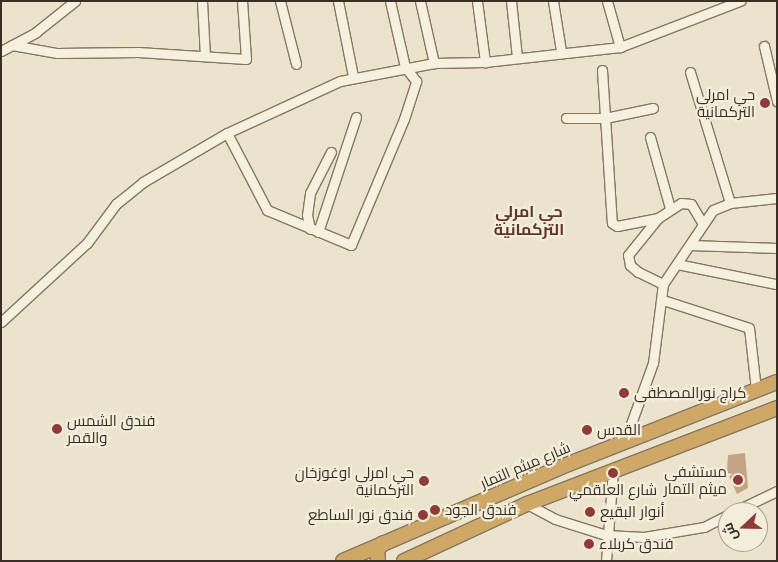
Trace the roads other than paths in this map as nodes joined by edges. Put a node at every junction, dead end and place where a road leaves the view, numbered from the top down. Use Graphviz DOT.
graph roads {
  1 [pos="75,1"];
  2 [pos="202,1"];
  3 [pos="242,1"];
  4 [pos="280,1"];
  5 [pos="338,1"];
  6 [pos="390,1"];
  7 [pos="420,1"];
  8 [pos="476,1"];
  9 [pos="510,1"];
  10 [pos="553,1"];
  11 [pos="607,1"];
  12 [pos="740,1"];
  13 [pos="12,45"];
  14 [pos="764,46"];
  15 [pos="620,47"];
  16 [pos="1,50"];
  17 [pos="561,51"];
  18 [pos="205,56"];
  19 [pos="517,57"];
  20 [pos="485,62"];
  21 [pos="434,63"];
  22 [pos="296,64"];
  23 [pos="405,67"];
  24 [pos="602,70"];
  25 [pos="690,72"];
  26 [pos="353,76"];
  27 [pos="777,102"];
  28 [pos="653,108"];
  29 [pos="356,117"];
  30 [pos="566,118"];
  31 [pos="605,118"];
  32 [pos="227,133"];
  33 [pos="650,137"];
  34 [pos="331,152"];
  35 [pos="777,198"];
  36 [pos="730,203"];
  37 [pos="670,208"];
  38 [pos="658,218"];
  39 [pos="703,224"];
  40 [pos="314,230"];
  41 [pos="690,245"];
  42 [pos="777,248"];
  43 [pos="677,264"];
  44 [pos="663,284"];
  45 [pos="775,284"];
  46 [pos="663,300"];
  47 [pos="1,322"];
  48 [pos="777,382"];
  49 [pos="756,390"];
  50 [pos="777,408"];
  51 [pos="689,416"];
  52 [pos="664,427"];
  53 [pos="697,436"];
  54 [pos="624,443"];
  55 [pos="669,446"];
  56 [pos="613,469"];
  57 [pos="777,491"];
  58 [pos="754,502"];
  59 [pos="527,504"];
  60 [pos="718,520"];
  61 [pos="606,535"];
  62 [pos="383,543"];
  63 [pos="350,560"];
  64 [pos="378,561"];
  65 [pos="404,561"];
  66 [pos="606,561"];
  1 -- 13 [label="street"];
  2 -- 18 [label="street"];
  3 -- 18 [label="street"];
  4 -- 22 [label="street"];
  5 -- 26 [label="street"];
  6 -- 23 [label="street"];
  7 -- 21 [label="street"];
  8 -- 20 [label="street"];
  9 -- 19 [label="street"];
  10 -- 17 [label="street"];
  11 -- 15 [label="street"];
  12 -- 15 [label="street"];
  13 -- 16 [label="street"];
  13 -- 18 [label="street"];
  14 -- 27 [label="street"];
  15 -- 17 [label="street"];
  17 -- 19 [label="street"];
  19 -- 20 [label="street"];
  20 -- 21 [label="street"];
  21 -- 23 [label="street"];
  23 -- 26 [label="street"];
  23 -- 40 [label="street"];
  24 -- 31 [label="street"];
  25 -- 36 [label="street"];
  26 -- 32 [label="street"];
  28 -- 31 [label="street"];
  29 -- 40 [label="street"];
  30 -- 31 [label="street"];
  31 -- 38 [label="street"];
  32 -- 40 [label="street"];
  32 -- 47 [label="street"];
  33 -- 37 [label="street"];
  34 -- 40 [label="street"];
  35 -- 36 [label="street"];
  36 -- 39 [label="street"];
  37 -- 38 [label="street"];
  37 -- 39 [label="street"];
  38 -- 44 [label="street"];
  39 -- 41 [label="street"];
  41 -- 42 [label="street"];
  41 -- 43 [label="street"];
  43 -- 44 [label="street"];
  43 -- 45 [label="street"];
  44 -- 46 [label="street"];
  46 -- 49 [label="street"];
  46 -- 54 [label="street"];
  48 -- 49 [label="highway, شارع ميثم التمار"];
  49 -- 51 [label="highway, شارع ميثم التمار"];
  50 -- 53 [label="highway"];
  51 -- 52 [label="highway, شارع ميثم التمار"];
  51 -- 53 [label="highway"];
  52 -- 54 [label="highway, شارع ميثم التمار"];
  52 -- 55 [label="highway"];
  53 -- 55 [label="highway"];
  54 -- 62 [label="highway, شارع ميثم التمار"];
  55 -- 56 [label="highway"];
  56 -- 59 [label="highway"];
  56 -- 61 [label="street"];
  57 -- 58 [label="street"];
  59 -- 61 [label="street"];
  59 -- 65 [label="highway"];
  60 -- 61 [label="street"];
  61 -- 66 [label="street"];
  62 -- 63 [label="highway, شارع ميثم التمار"];
  62 -- 64 [label="highway"];
}
